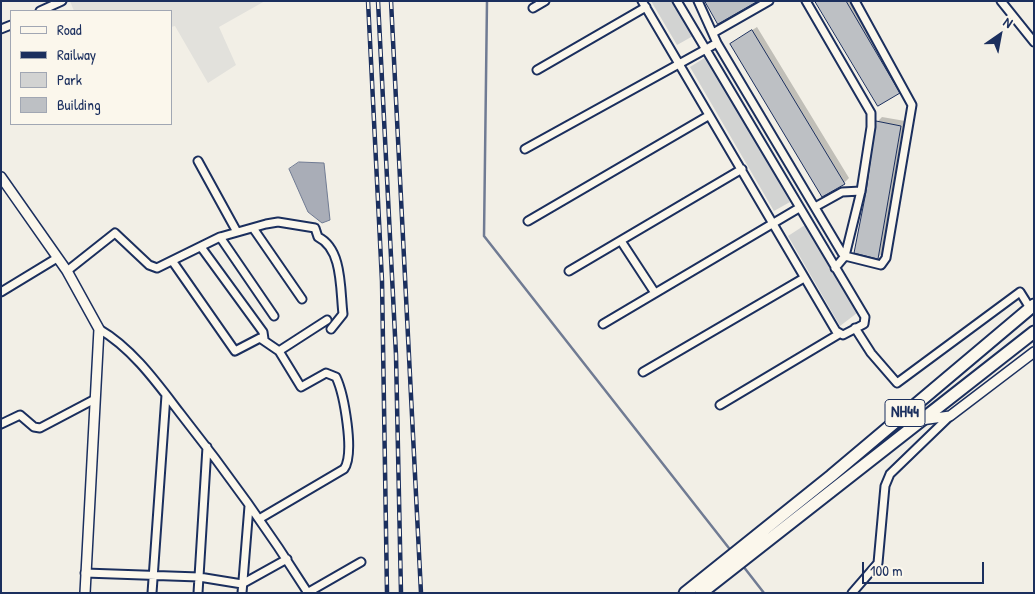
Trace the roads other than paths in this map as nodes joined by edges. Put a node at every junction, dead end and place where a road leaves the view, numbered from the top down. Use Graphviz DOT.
graph roads {
  1 [pos="62,1"];
  2 [pos="545,1"];
  3 [pos="677,1"];
  4 [pos="698,1"];
  5 [pos="769,1"];
  6 [pos="806,1"];
  7 [pos="855,1"];
  8 [pos="1001,1"];
  9 [pos="644,4"];
  10 [pos="533,8"];
  11 [pos="42,10"];
  12 [pos="713,33"];
  13 [pos="1034,42"];
  14 [pos="717,43"];
  15 [pos="704,48"];
  16 [pos="678,63"];
  17 [pos="537,70"];
  18 [pos="708,116"];
  19 [pos="525,149"];
  20 [pos="198,161"];
  21 [pos="742,170"];
  22 [pos="1,177"];
  23 [pos="861,191"];
  24 [pos="815,207"];
  25 [pos="799,208"];
  26 [pos="528,221"];
  27 [pos="773,223"];
  28 [pos="253,228"];
  29 [pos="236,232"];
  30 [pos="220,237"];
  31 [pos="621,240"];
  32 [pos="201,247"];
  33 [pos="845,256"];
  34 [pos="57,258"];
  35 [pos="172,262"];
  36 [pos="835,268"];
  37 [pos="569,270"];
  38 [pos="66,271"];
  39 [pos="804,278"];
  40 [pos="1,292"];
  41 [pos="654,293"];
  42 [pos="302,299"];
  43 [pos="1032,306"];
  44 [pos="274,316"];
  45 [pos="327,320"];
  46 [pos="603,324"];
  47 [pos="855,328"];
  48 [pos="99,329"];
  49 [pos="331,329"];
  50 [pos="1034,332"];
  51 [pos="839,334"];
  52 [pos="264,339"];
  53 [pos="279,351"];
  54 [pos="1034,352"];
  55 [pos="643,372"];
  56 [pos="166,394"];
  57 [pos="95,399"];
  58 [pos="720,405"];
  59 [pos="950,416"];
  60 [pos="919,421"];
  61 [pos="1,424"];
  62 [pos="207,447"];
  63 [pos="249,506"];
  64 [pos="258,519"];
  65 [pos="778,525"];
  66 [pos="287,559"];
  67 [pos="361,562"];
  68 [pos="86,573"];
  69 [pos="154,575"];
  70 [pos="199,577"];
  71 [pos="242,584"];
  72 [pos="84,593"];
  73 [pos="152,593"];
  74 [pos="198,593"];
  75 [pos="242,593"];
  76 [pos="308,593"];
  77 [pos="685,593"];
  78 [pos="701,593"];
  79 [pos="852,593"];
  1 -- 11 [label="street"];
  2 -- 10 [label="street"];
  3 -- 15 [label="street"];
  4 -- 12 [label="street"];
  5 -- 12 [label="street"];
  6 -- 23 [label="street"];
  7 -- 33 [label="street"];
  8 -- 13 [label="street"];
  9 -- 16 [label="street"];
  9 -- 17 [label="street"];
  12 -- 14 [label="street"];
  14 -- 15 [label="street"];
  14 -- 24 [label="street"];
  15 -- 16 [label="street"];
  15 -- 25 [label="street"];
  16 -- 18 [label="street"];
  16 -- 19 [label="street"];
  18 -- 21 [label="street"];
  18 -- 26 [label="street"];
  20 -- 29 [label="street"];
  21 -- 27 [label="street"];
  21 -- 31 [label="street"];
  22 -- 34 [label="street"];
  23 -- 24 [label="street"];
  23 -- 33 [label="street"];
  24 -- 33 [label="street"];
  25 -- 27 [label="street"];
  25 -- 36 [label="street"];
  27 -- 39 [label="street"];
  27 -- 41 [label="street"];
  28 -- 29 [label="street"];
  28 -- 42 [label="street"];
  28 -- 49 [label="street"];
  29 -- 30 [label="street"];
  30 -- 32 [label="street"];
  30 -- 44 [label="street"];
  31 -- 37 [label="street"];
  31 -- 41 [label="street"];
  32 -- 35 [label="street"];
  32 -- 52 [label="street"];
  33 -- 36 [label="street"];
  34 -- 38 [label="street"];
  34 -- 40 [label="street"];
  35 -- 38 [label="street"];
  35 -- 52 [label="street"];
  36 -- 47 [label="street"];
  38 -- 48 [label="street"];
  39 -- 51 [label="street"];
  39 -- 55 [label="street"];
  41 -- 46 [label="street"];
  43 -- 47 [label="street"];
  43 -- 65 [label="highway, NH44"];
  45 -- 53 [label="street"];
  47 -- 51 [label="street"];
  48 -- 56 [label="street"];
  48 -- 57 [label="street"];
  50 -- 60 [label="highway, NH44"];
  51 -- 58 [label="street"];
  52 -- 53 [label="street"];
  53 -- 64 [label="street"];
  54 -- 59 [label="street"];
  56 -- 62 [label="street"];
  56 -- 69 [label="street"];
  57 -- 61 [label="street"];
  57 -- 68 [label="street"];
  59 -- 60 [label="street"];
  59 -- 79 [label="street"];
  60 -- 65 [label="highway, NH44"];
  62 -- 63 [label="street"];
  62 -- 70 [label="street"];
  63 -- 64 [label="street"];
  63 -- 71 [label="street"];
  64 -- 66 [label="street"];
  65 -- 77 [label="highway, NH44"];
  65 -- 78 [label="highway, NH44"];
  66 -- 71 [label="street"];
  66 -- 76 [label="street"];
  67 -- 76 [label="street"];
  68 -- 69 [label="street"];
  68 -- 72 [label="street"];
  69 -- 70 [label="street"];
  69 -- 73 [label="street"];
  70 -- 71 [label="street"];
  70 -- 74 [label="street"];
  71 -- 75 [label="street"];
}
